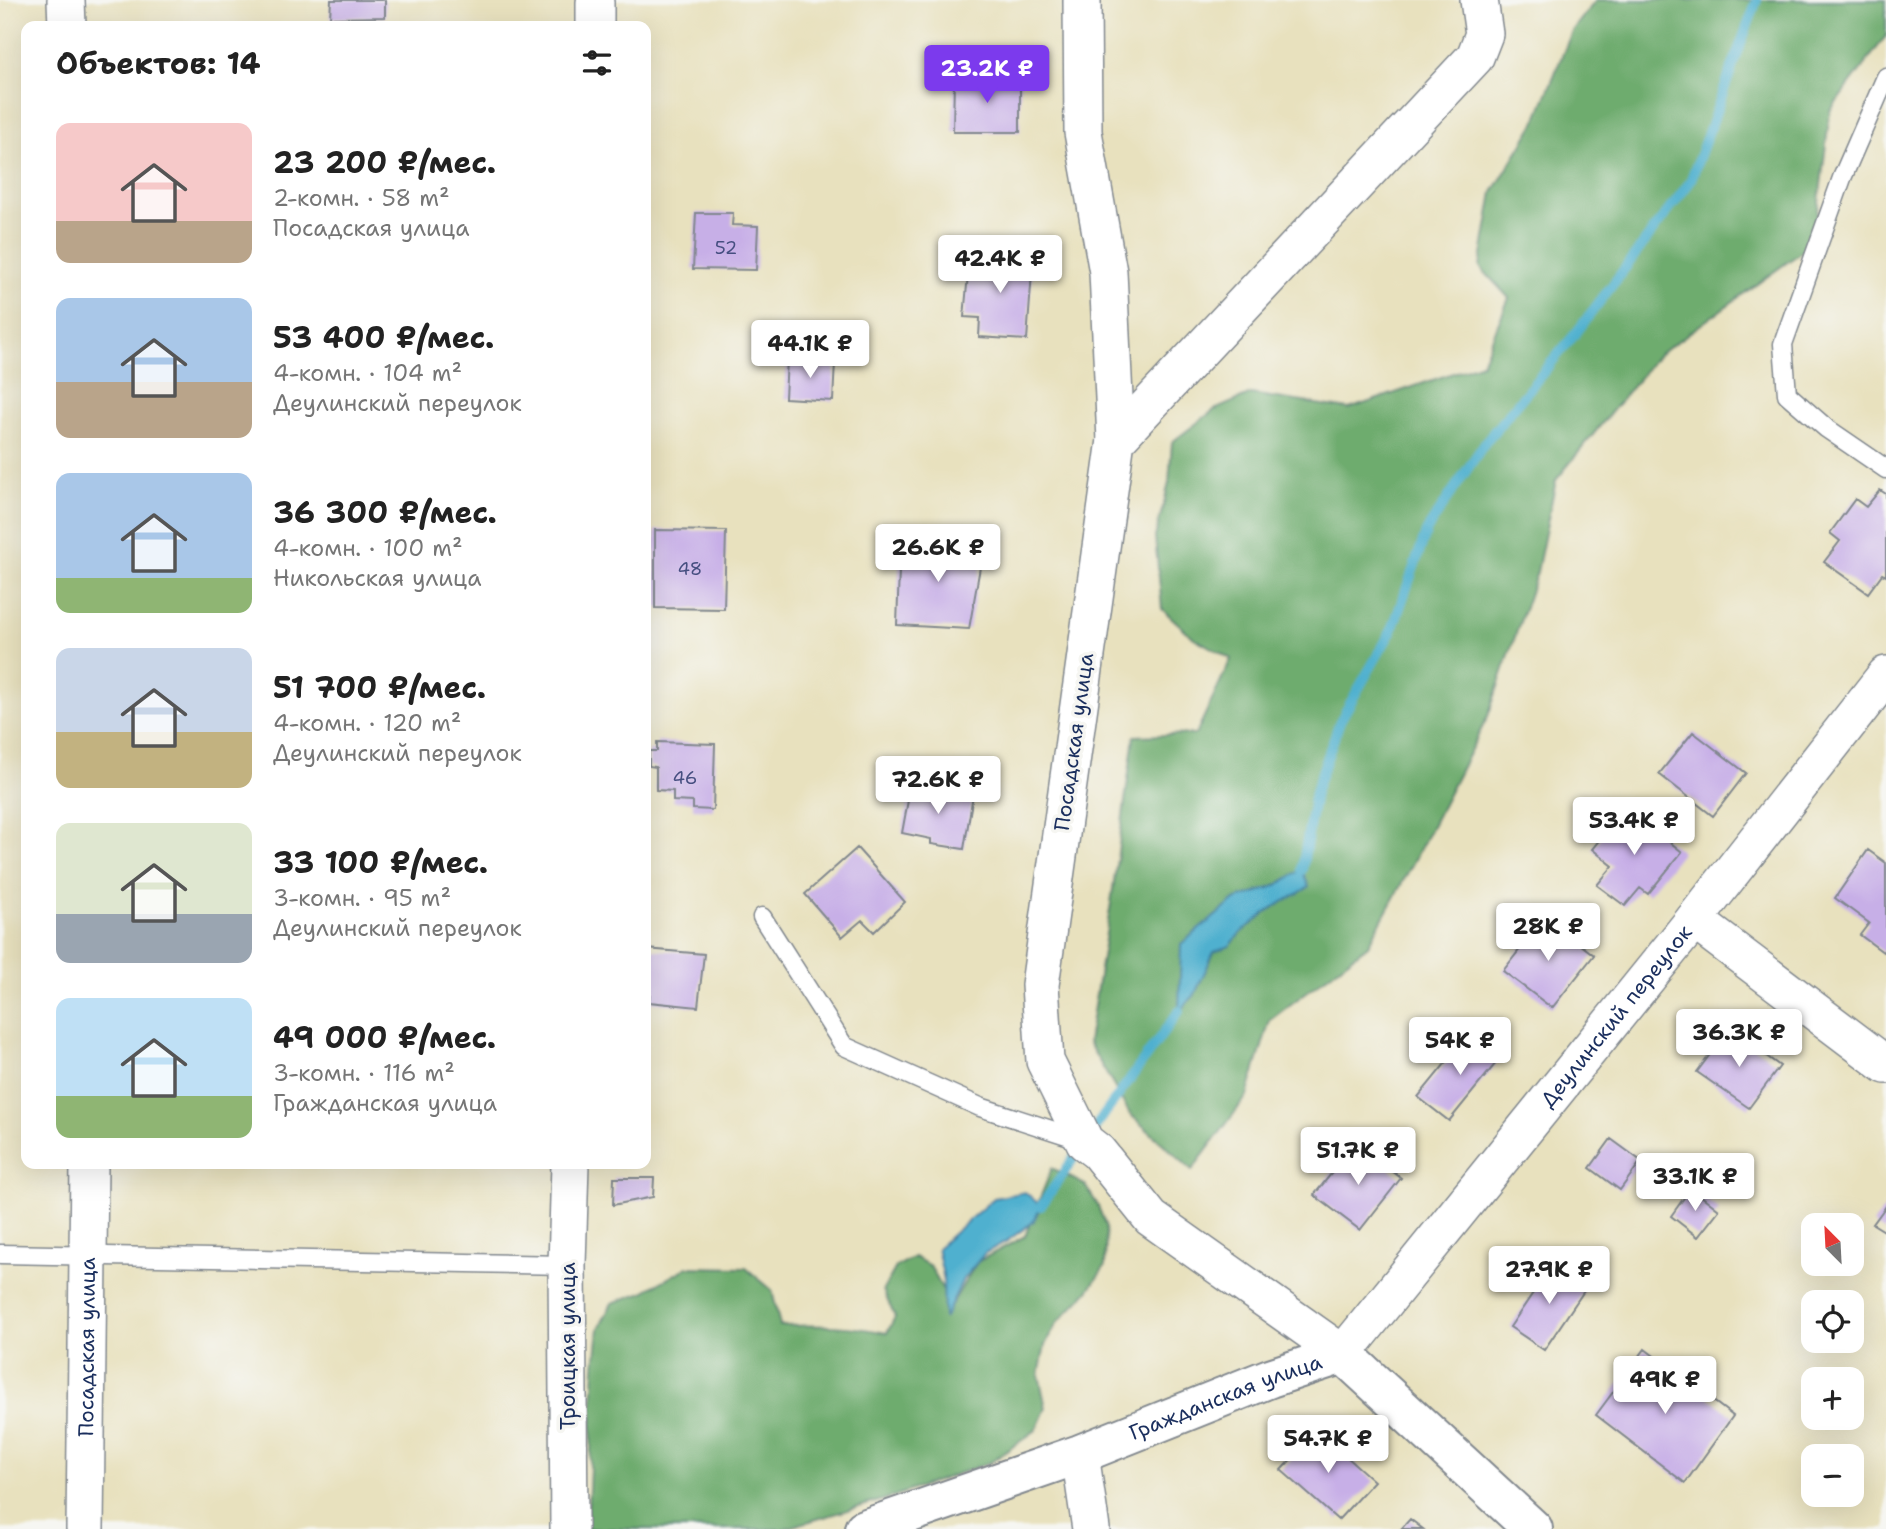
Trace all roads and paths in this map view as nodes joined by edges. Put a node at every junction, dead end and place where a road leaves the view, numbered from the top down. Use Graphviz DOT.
graph roads {
  1 [pos="66,0"];
  2 [pos="1082,0"];
  3 [pos="1479,0"];
  4 [pos="67,21"];
  5 [pos="1886,77"];
  6 [pos="1116,440"];
  7 [pos="1886,470"];
  8 [pos="1886,675"];
  9 [pos="762,917"];
  10 [pos="1694,920"];
  11 [pos="1886,1065"];
  12 [pos="1085,1142"];
  13 [pos="89,1169"];
  14 [pos="570,1169"];
  15 [pos="0,1254"];
  16 [pos="88,1258"];
  17 [pos="567,1265"];
  18 [pos="1343,1354"];
  19 [pos="1080,1454"];
  20 [pos="85,1529"];
  21 [pos="569,1529"];
  22 [pos="864,1529"];
  23 [pos="1091,1529"];
  24 [pos="1533,1529"];
  1 -- 4 [label="street"];
  2 -- 6 [label="street, Посадская улица"];
  3 -- 6 [label="street"];
  5 -- 7 [label="lane"];
  6 -- 12 [label="street, Посадская улица"];
  8 -- 10 [label="street, Деулинский переулок"];
  9 -- 12 [label="lane"];
  10 -- 11 [label="street"];
  10 -- 18 [label="street, Деулинский переулок"];
  12 -- 18 [label="street, Посадская улица"];
  13 -- 16 [label="street, Посадская улица"];
  14 -- 17 [label="street, Троицкая улица"];
  15 -- 16 [label="lane"];
  16 -- 17 [label="lane"];
  16 -- 20 [label="street, Посадская улица"];
  17 -- 21 [label="street, Троицкая улица"];
  18 -- 19 [label="street, Гражданская улица"];
  18 -- 24 [label="street, Гражданская улица"];
  19 -- 22 [label="street, Гражданская улица"];
  19 -- 23 [label="street"];
}
